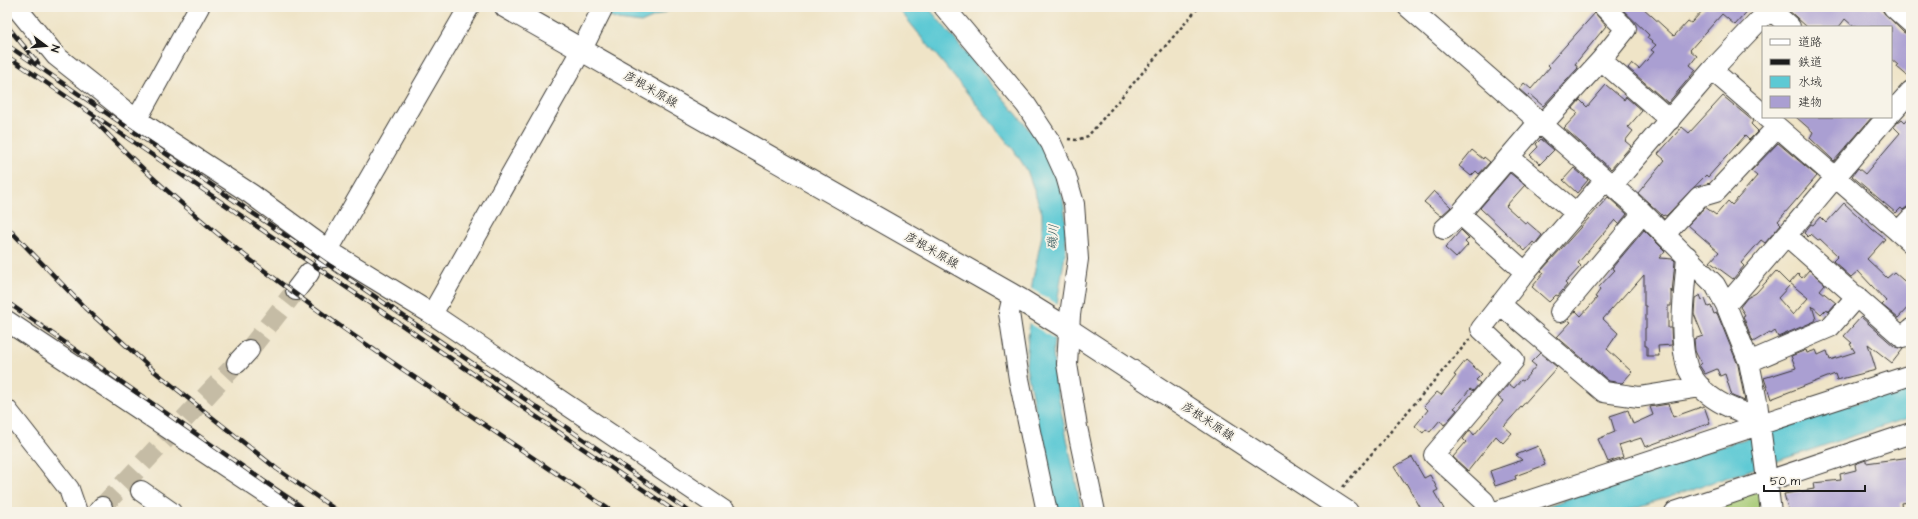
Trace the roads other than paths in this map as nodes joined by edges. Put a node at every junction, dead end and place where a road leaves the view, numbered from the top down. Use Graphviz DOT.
graph roads {
  1 [pos="16,7"];
  2 [pos="199,7"];
  3 [pos="470,7"];
  4 [pos="506,7"];
  5 [pos="944,7"];
  6 [pos="1408,7"];
  7 [pos="1604,7"];
  8 [pos="1893,7"];
  9 [pos="1771,8"];
  10 [pos="600,14"];
  11 [pos="1911,22"];
  12 [pos="1789,26"];
  13 [pos="582,49"];
  14 [pos="1601,60"];
  15 [pos="1712,70"];
  16 [pos="1911,91"];
  17 [pos="1892,112"];
  18 [pos="1762,113"];
  19 [pos="1886,118"];
  20 [pos="1769,119"];
  21 [pos="137,120"];
  22 [pos="1670,120"];
  23 [pos="1540,123"];
  24 [pos="1510,157"];
  25 [pos="1834,178"];
  26 [pos="1609,183"];
  27 [pos="1576,213"];
  28 [pos="1643,213"];
  29 [pos="1460,214"];
  30 [pos="1444,229"];
  31 [pos="1907,231"];
  32 [pos="1665,234"];
  33 [pos="1787,236"];
  34 [pos="327,254"];
  35 [pos="1687,256"];
  36 [pos="1525,272"];
  37 [pos="309,273"];
  38 [pos="296,290"];
  39 [pos="1856,296"];
  40 [pos="1017,298"];
  41 [pos="1500,304"];
  42 [pos="1726,305"];
  43 [pos="1560,312"];
  44 [pos="432,314"];
  45 [pos="7,322"];
  46 [pos="1066,328"];
  47 [pos="1911,329"];
  48 [pos="1749,362"];
  49 [pos="1911,375"];
  50 [pos="1701,387"];
  51 [pos="7,410"];
  52 [pos="1759,424"];
  53 [pos="1911,433"];
  54 [pos="1767,476"];
  55 [pos="141,491"];
  56 [pos="77,512"];
  57 [pos="171,512"];
  58 [pos="294,512"];
  59 [pos="726,512"];
  60 [pos="1048,512"];
  61 [pos="1095,512"];
  62 [pos="1347,512"];
  63 [pos="1489,512"];
  64 [pos="1495,512"];
  65 [pos="1675,512"];
  66 [pos="1771,512"];
  1 -- 21 [label="street"];
  2 -- 21 [label="street"];
  3 -- 34 [label="street"];
  4 -- 13 [label="main road, 彦根米原線"];
  5 -- 46 [label="street"];
  6 -- 23 [label="street"];
  7 -- 14 [label="street"];
  8 -- 11 [label="street"];
  9 -- 12 [label="street"];
  9 -- 15 [label="street"];
  10 -- 13 [label="street"];
  13 -- 40 [label="main road, 彦根米原線"];
  13 -- 44 [label="street"];
  14 -- 22 [label="street"];
  14 -- 23 [label="street"];
  15 -- 18 [label="street"];
  15 -- 22 [label="street"];
  16 -- 17 [label="street"];
  19 -- 25 [label="street"];
  20 -- 25 [label="street"];
  20 -- 32 [label="street"];
  21 -- 34 [label="street"];
  22 -- 26 [label="street"];
  23 -- 24 [label="street"];
  23 -- 26 [label="street"];
  24 -- 27 [label="street"];
  24 -- 29 [label="street"];
  25 -- 31 [label="street"];
  25 -- 33 [label="street"];
  26 -- 27 [label="street"];
  26 -- 28 [label="street"];
  27 -- 36 [label="street"];
  28 -- 32 [label="street"];
  28 -- 43 [label="street"];
  29 -- 30 [label="street"];
  29 -- 36 [label="street"];
  32 -- 35 [label="street"];
  33 -- 39 [label="street"];
  33 -- 42 [label="street"];
  34 -- 44 [label="street"];
  35 -- 42 [label="street"];
  35 -- 50 [label="street"];
  36 -- 41 [label="street"];
  37 -- 38 [label="street"];
  39 -- 47 [label="street"];
  39 -- 48 [label="street"];
  40 -- 46 [label="main road, 彦根米原線"];
  40 -- 60 [label="street"];
  41 -- 50 [label="street"];
  41 -- 63 [label="street"];
  42 -- 48 [label="street"];
  44 -- 59 [label="street"];
  45 -- 58 [label="street"];
  46 -- 61 [label="street"];
  46 -- 62 [label="main road, 彦根米原線"];
  48 -- 52 [label="street"];
  49 -- 52 [label="street"];
  50 -- 52 [label="street"];
  51 -- 56 [label="street"];
  52 -- 54 [label="street"];
  52 -- 64 [label="street"];
  53 -- 54 [label="street"];
  54 -- 65 [label="street"];
  54 -- 66 [label="street"];
  55 -- 57 [label="street"];
}
